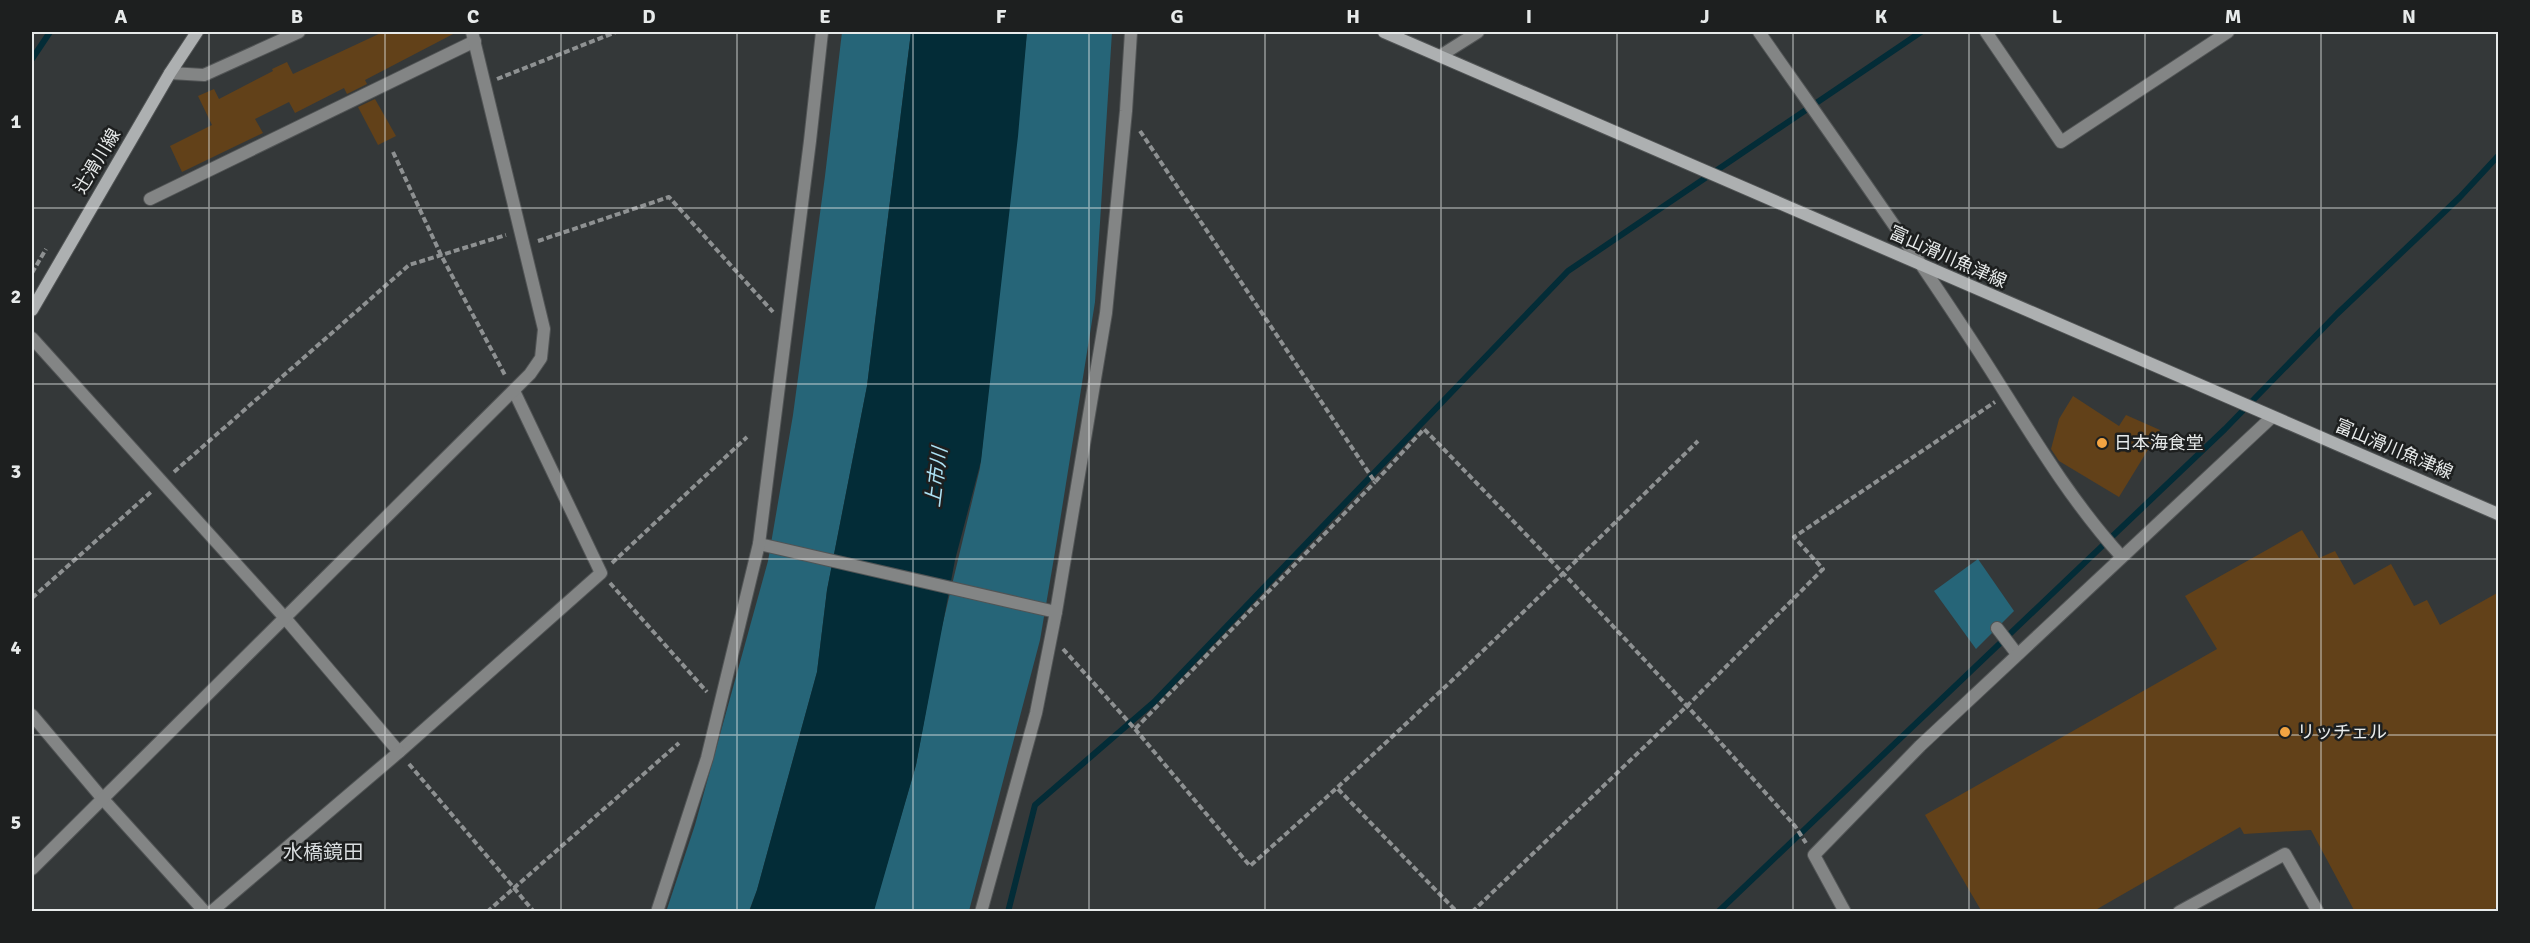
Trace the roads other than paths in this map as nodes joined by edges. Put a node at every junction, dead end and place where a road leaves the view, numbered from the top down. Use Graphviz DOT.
graph roads {
  1 [pos="197,32"];
  2 [pos="299,32"];
  3 [pos="822,32"];
  4 [pos="1131,32"];
  5 [pos="1384,32"];
  6 [pos="1478,32"];
  7 [pos="1759,32"];
  8 [pos="1986,32"];
  9 [pos="2228,32"];
  10 [pos="473,36"];
  11 [pos="1440,56"];
  12 [pos="170,73"];
  13 [pos="150,199"];
  14 [pos="1919,263"];
  15 [pos="32,310"];
  16 [pos="32,338"];
  17 [pos="513,391"];
  18 [pos="2272,417"];
  19 [pos="2499,514"];
  20 [pos="759,544"];
  21 [pos="2119,553"];
  22 [pos="1056,612"];
  23 [pos="285,618"];
  24 [pos="1997,628"];
  25 [pos="2017,654"];
  26 [pos="32,715"];
  27 [pos="399,752"];
  28 [pos="102,798"];
  29 [pos="32,869"];
  30 [pos="205,912"];
  31 [pos="212,912"];
  32 [pos="657,912"];
  33 [pos="981,912"];
  34 [pos="1845,912"];
  35 [pos="2179,912"];
  36 [pos="2318,912"];
  1 -- 12 [label="main road, 辻滑川線"];
  2 -- 12 [label="street"];
  3 -- 20 [label="street"];
  4 -- 22 [label="street"];
  5 -- 11 [label="main road, 富山滑川魚津線"];
  6 -- 11 [label="street"];
  7 -- 14 [label="street"];
  8 -- 9 [label="street"];
  10 -- 13 [label="street"];
  10 -- 17 [label="street"];
  11 -- 14 [label="main road, 富山滑川魚津線"];
  12 -- 15 [label="main road, 辻滑川線"];
  14 -- 18 [label="main road, 富山滑川魚津線"];
  14 -- 21 [label="street"];
  16 -- 23 [label="street"];
  17 -- 23 [label="street"];
  17 -- 27 [label="street"];
  18 -- 19 [label="main road, 富山滑川魚津線"];
  18 -- 21 [label="street"];
  20 -- 22 [label="street"];
  20 -- 32 [label="street"];
  21 -- 25 [label="street"];
  22 -- 33 [label="street"];
  23 -- 27 [label="street"];
  23 -- 28 [label="street"];
  24 -- 25 [label="street"];
  25 -- 34 [label="street"];
  26 -- 28 [label="street"];
  27 -- 31 [label="street"];
  28 -- 29 [label="street"];
  28 -- 30 [label="street"];
  35 -- 36 [label="street"];
}
